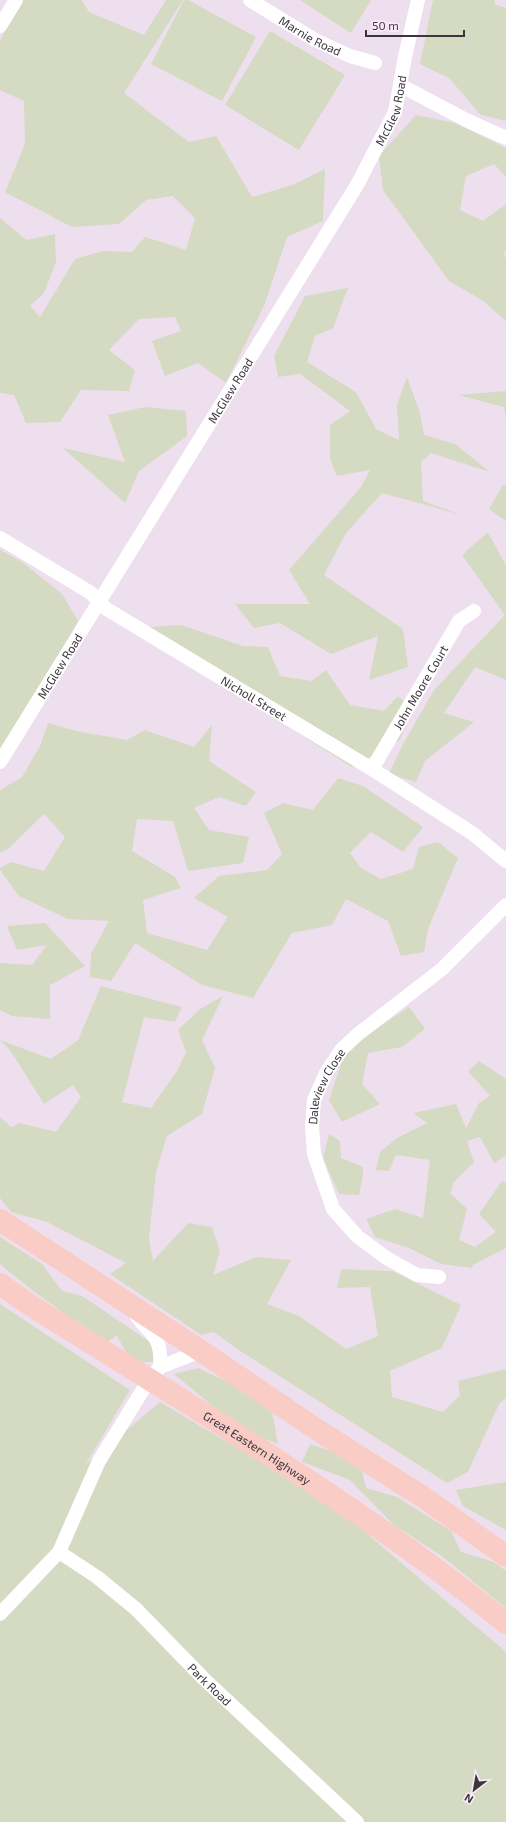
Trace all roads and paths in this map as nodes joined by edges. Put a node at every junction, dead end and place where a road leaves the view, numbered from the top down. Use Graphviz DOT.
graph roads {
  1 [pos="16,0"];
  2 [pos="250,0"];
  3 [pos="418,0"];
  4 [pos="0,26"];
  5 [pos="375,63"];
  6 [pos="400,85"];
  7 [pos="506,138"];
  8 [pos="0,538"];
  9 [pos="99,601"];
  10 [pos="474,611"];
  11 [pos="0,762"];
  12 [pos="372,769"];
  13 [pos="506,861"];
  14 [pos="506,905"];
  15 [pos="0,1220"];
  16 [pos="439,1277"];
  17 [pos="0,1284"];
  18 [pos="128,1304"];
  19 [pos="201,1351"];
  20 [pos="154,1374"];
  21 [pos="59,1552"];
  22 [pos="506,1556"];
  23 [pos="0,1614"];
  24 [pos="506,1623"];
  25 [pos="357,1822"];
  1 -- 4 [label="street"];
  2 -- 5 [label="street, Marnie Road"];
  3 -- 6 [label="street, McGlew Road"];
  6 -- 7 [label="street"];
  6 -- 9 [label="street, McGlew Road"];
  8 -- 9 [label="street, Nicholl Street"];
  9 -- 11 [label="street, McGlew Road"];
  9 -- 12 [label="street, Nicholl Street"];
  10 -- 12 [label="street, John Moore Court"];
  12 -- 13 [label="street, Nicholl Street"];
  14 -- 16 [label="street, Daleview Close"];
  15 -- 18 [label="highway"];
  17 -- 20 [label="highway, Great Eastern Highway"];
  18 -- 19 [label="highway"];
  18 -- 20 [label="street"];
  19 -- 20 [label="street"];
  19 -- 22 [label="highway"];
  20 -- 21 [label="street"];
  20 -- 24 [label="highway, Great Eastern Highway"];
  21 -- 23 [label="street"];
  21 -- 25 [label="street, Park Road"];
}
